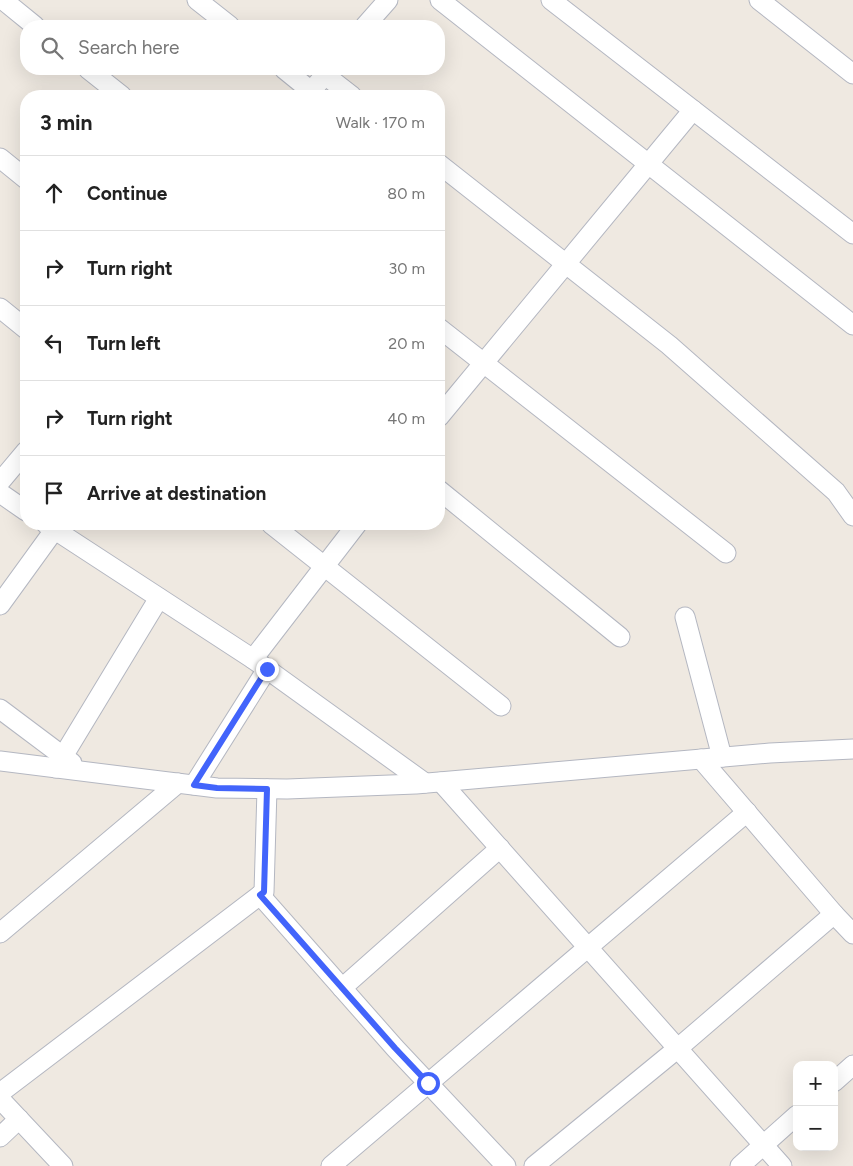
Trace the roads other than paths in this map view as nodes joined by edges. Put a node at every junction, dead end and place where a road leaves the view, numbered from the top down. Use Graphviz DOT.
graph roads {
  1 [pos="3,0"];
  2 [pos="197,0"];
  3 [pos="388,0"];
  4 [pos="440,0"];
  5 [pos="551,0"];
  6 [pos="765,2"];
  7 [pos="28,20"];
  8 [pos="222,20"];
  9 [pos="371,20"];
  10 [pos="853,74"];
  11 [pos="96,75"];
  12 [pos="290,75"];
  13 [pos="325,75"];
  14 [pos="330,75"];
  15 [pos="114,90"];
  16 [pos="305,90"];
  17 [pos="312,90"];
  18 [pos="346,90"];
  19 [pos="693,110"];
  20 [pos="0,158"];
  21 [pos="648,164"];
  22 [pos="445,169"];
  23 [pos="20,174"];
  24 [pos="853,234"];
  25 [pos="566,264"];
  26 [pos="0,308"];
  27 [pos="20,324"];
  28 [pos="853,325"];
  29 [pos="445,333"];
  30 [pos="484,363"];
  31 [pos="445,410"];
  32 [pos="20,457"];
  33 [pos="0,482"];
  34 [pos="0,494"];
  35 [pos="445,495"];
  36 [pos="20,507"];
  37 [pos="853,516"];
  38 [pos="49,530"];
  39 [pos="56,530"];
  40 [pos="278,530"];
  41 [pos="352,530"];
  42 [pos="726,554"];
  43 [pos="324,567"];
  44 [pos="159,598"];
  45 [pos="0,605"];
  46 [pos="685,617"];
  47 [pos="620,638"];
  48 [pos="260,664"];
  49 [pos="501,706"];
  50 [pos="0,709"];
  51 [pos="853,749"];
  52 [pos="722,757"];
  53 [pos="701,759"];
  54 [pos="0,761"];
  55 [pos="60,762"];
  56 [pos="433,783"];
  57 [pos="186,784"];
  58 [pos="267,789"];
  59 [pos="747,812"];
  60 [pos="500,848"];
  61 [pos="260,895"];
  62 [pos="834,914"];
  63 [pos="0,933"];
  64 [pos="853,934"];
  65 [pos="588,948"];
  66 [pos="342,988"];
  67 [pos="677,1049"];
  68 [pos="853,1066"];
  69 [pos="838,1079"];
  70 [pos="428,1083"];
  71 [pos="0,1093"];
  72 [pos="0,1099"];
  73 [pos="19,1119"];
  74 [pos="793,1119"];
  75 [pos="0,1137"];
  76 [pos="763,1145"];
  77 [pos="63,1166"];
  78 [pos="331,1166"];
  79 [pos="506,1166"];
  80 [pos="534,1166"];
  81 [pos="740,1166"];
  82 [pos="782,1166"];
  1 -- 7 [label="street"];
  2 -- 8 [label="street"];
  3 -- 9 [label="street"];
  4 -- 21 [label="street"];
  5 -- 19 [label="street"];
  6 -- 10 [label="street"];
  11 -- 15 [label="street"];
  12 -- 16 [label="street"];
  13 -- 17 [label="street"];
  14 -- 18 [label="street"];
  19 -- 21 [label="street"];
  19 -- 24 [label="street"];
  20 -- 23 [label="street"];
  21 -- 25 [label="street"];
  21 -- 28 [label="street"];
  22 -- 25 [label="street"];
  25 -- 30 [label="street"];
  25 -- 37 [label="street"];
  26 -- 27 [label="street"];
  29 -- 30 [label="street"];
  30 -- 31 [label="street"];
  30 -- 42 [label="street"];
  32 -- 33 [label="street"];
  34 -- 36 [label="street"];
  35 -- 47 [label="street"];
  38 -- 45 [label="street"];
  39 -- 44 [label="street"];
  40 -- 43 [label="street"];
  41 -- 43 [label="street"];
  43 -- 48 [label="street"];
  43 -- 49 [label="street"];
  44 -- 48 [label="street"];
  44 -- 55 [label="street"];
  46 -- 52 [label="street"];
  48 -- 56 [label="street"];
  48 -- 57 [label="street"];
  50 -- 55 [label="street"];
  51 -- 52 [label="street"];
  52 -- 53 [label="street"];
  53 -- 56 [label="street"];
  53 -- 59 [label="street"];
  54 -- 55 [label="street"];
  55 -- 57 [label="street"];
  56 -- 58 [label="street"];
  56 -- 60 [label="street"];
  57 -- 58 [label="street"];
  57 -- 63 [label="street"];
  58 -- 61 [label="street"];
  59 -- 62 [label="street"];
  59 -- 65 [label="street"];
  60 -- 65 [label="street"];
  60 -- 66 [label="street"];
  61 -- 66 [label="street"];
  61 -- 71 [label="street"];
  62 -- 64 [label="street"];
  62 -- 67 [label="street"];
  65 -- 67 [label="street"];
  65 -- 70 [label="street"];
  66 -- 70 [label="street"];
  67 -- 76 [label="street"];
  67 -- 80 [label="street"];
  68 -- 69 [label="street"];
  70 -- 78 [label="street"];
  70 -- 79 [label="street"];
  72 -- 73 [label="street"];
  73 -- 75 [label="street"];
  73 -- 77 [label="street"];
  74 -- 76 [label="street"];
  76 -- 81 [label="street"];
  76 -- 82 [label="street"];
}
